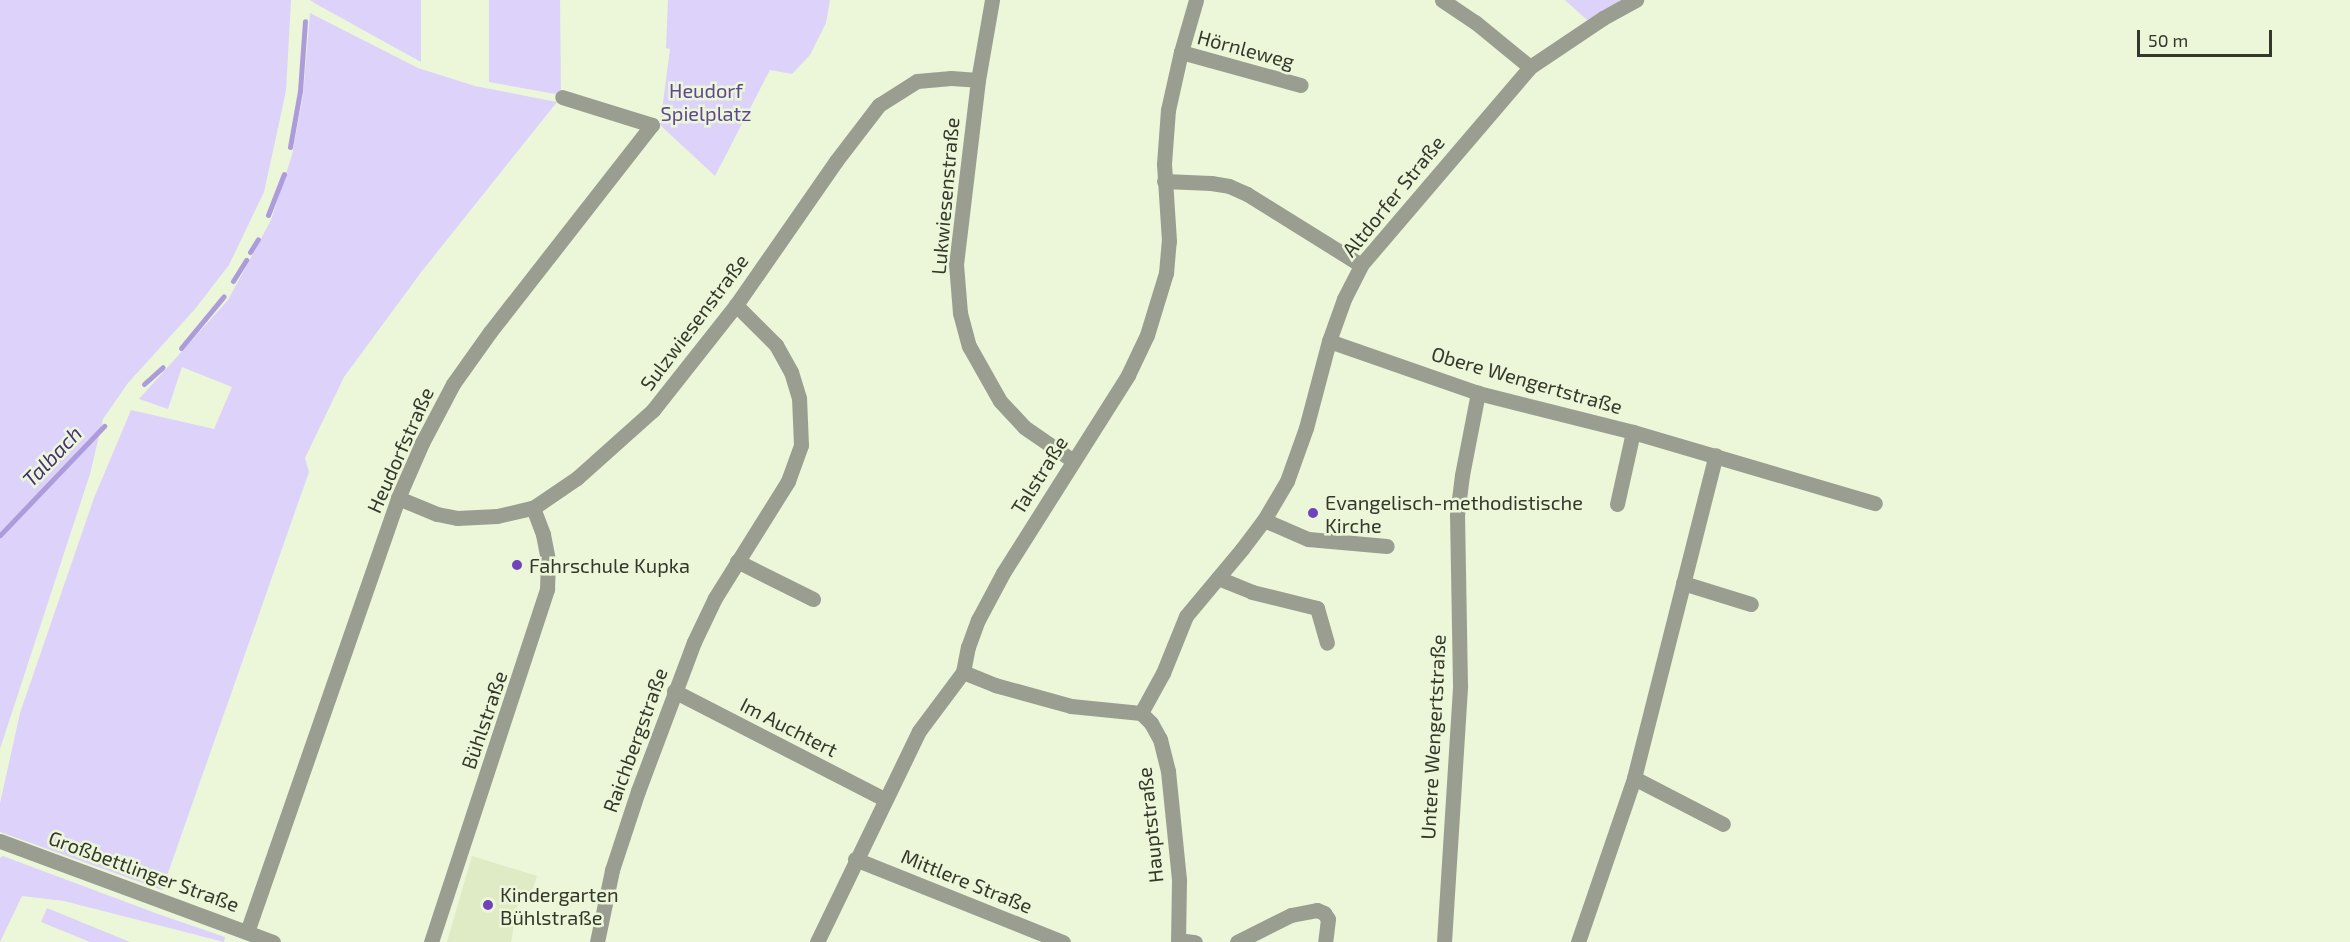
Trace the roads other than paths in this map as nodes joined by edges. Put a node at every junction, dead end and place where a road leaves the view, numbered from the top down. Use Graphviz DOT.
graph roads {
  1 [pos="992,0"];
  2 [pos="1196,0"];
  3 [pos="1442,0"];
  4 [pos="1636,0"];
  5 [pos="1181,52"];
  6 [pos="1530,67"];
  7 [pos="978,80"];
  8 [pos="1300,85"];
  9 [pos="562,97"];
  10 [pos="1164,181"];
  11 [pos="1361,265"];
  12 [pos="736,304"];
  13 [pos="1329,341"];
  14 [pos="1478,393"];
  15 [pos="1633,432"];
  16 [pos="1716,455"];
  17 [pos="1072,460"];
  18 [pos="398,498"];
  19 [pos="1875,503"];
  20 [pos="1617,504"];
  21 [pos="533,508"];
  22 [pos="1264,520"];
  23 [pos="1387,546"];
  24 [pos="737,561"];
  25 [pos="1218,578"];
  26 [pos="1683,582"];
  27 [pos="813,599"];
  28 [pos="1751,604"];
  29 [pos="1327,643"];
  30 [pos="963,672"];
  31 [pos="674,691"];
  32 [pos="1141,713"];
  33 [pos="1634,778"];
  34 [pos="884,799"];
  35 [pos="1723,824"];
  36 [pos="0,841"];
  37 [pos="855,859"];
  38 [pos="247,932"];
  39 [pos="1178,941"];
  40 [pos="273,942"];
  41 [pos="431,942"];
  42 [pos="597,942"];
  43 [pos="817,942"];
  44 [pos="1063,942"];
  45 [pos="1195,942"];
  46 [pos="1236,942"];
  47 [pos="1325,942"];
  48 [pos="1444,942"];
  49 [pos="1578,942"];
  1 -- 7 [label="street, Lukwiesenstraße"];
  2 -- 5 [label="street, Talstraße"];
  3 -- 6 [label="street"];
  4 -- 6 [label="street, Altdorfer Straße"];
  5 -- 8 [label="street, Hörnleweg"];
  5 -- 10 [label="street, Talstraße"];
  6 -- 11 [label="street, Altdorfer Straße"];
  7 -- 12 [label="street, Sulzwiesenstraße"];
  7 -- 17 [label="street, Lukwiesenstraße"];
  9 -- 18 [label="street, Heudorfstraße"];
  10 -- 11 [label="street"];
  10 -- 17 [label="street, Talstraße"];
  11 -- 13 [label="street, Altdorfer Straße"];
  12 -- 21 [label="street, Sulzwiesenstraße"];
  12 -- 24 [label="street, Raichbergstraße"];
  13 -- 14 [label="street, Obere Wengertstraße"];
  13 -- 22 [label="street, Altdorfer Straße"];
  14 -- 15 [label="street, Obere Wengertstraße"];
  14 -- 48 [label="street, Untere Wengertstraße"];
  15 -- 16 [label="street, Obere Wengertstraße"];
  15 -- 20 [label="street"];
  16 -- 19 [label="street, Obere Wengertstraße"];
  16 -- 26 [label="street"];
  17 -- 30 [label="street, Talstraße"];
  18 -- 21 [label="street, Sulzwiesenstraße"];
  18 -- 38 [label="street, Heudorfstraße"];
  21 -- 41 [label="street, Bühlstraße"];
  22 -- 23 [label="street"];
  22 -- 25 [label="street, Altdorfer Straße"];
  24 -- 27 [label="street"];
  24 -- 31 [label="street, Raichbergstraße"];
  25 -- 29 [label="street"];
  25 -- 32 [label="street, Altdorfer Straße"];
  26 -- 28 [label="street"];
  26 -- 33 [label="street"];
  30 -- 32 [label="street"];
  30 -- 34 [label="street, Talstraße"];
  31 -- 34 [label="street, Im Auchtert"];
  31 -- 42 [label="street, Raichbergstraße"];
  32 -- 39 [label="street, Hauptstraße"];
  33 -- 35 [label="street"];
  33 -- 49 [label="street"];
  34 -- 37 [label="street, Talstraße"];
  36 -- 38 [label="street, Großbettlinger Straße"];
  37 -- 43 [label="street, Talstraße"];
  37 -- 44 [label="street, Mittlere Straße"];
  38 -- 40 [label="street, Großbettlinger Straße"];
  39 -- 45 [label="street"];
  46 -- 47 [label="street"];
}
